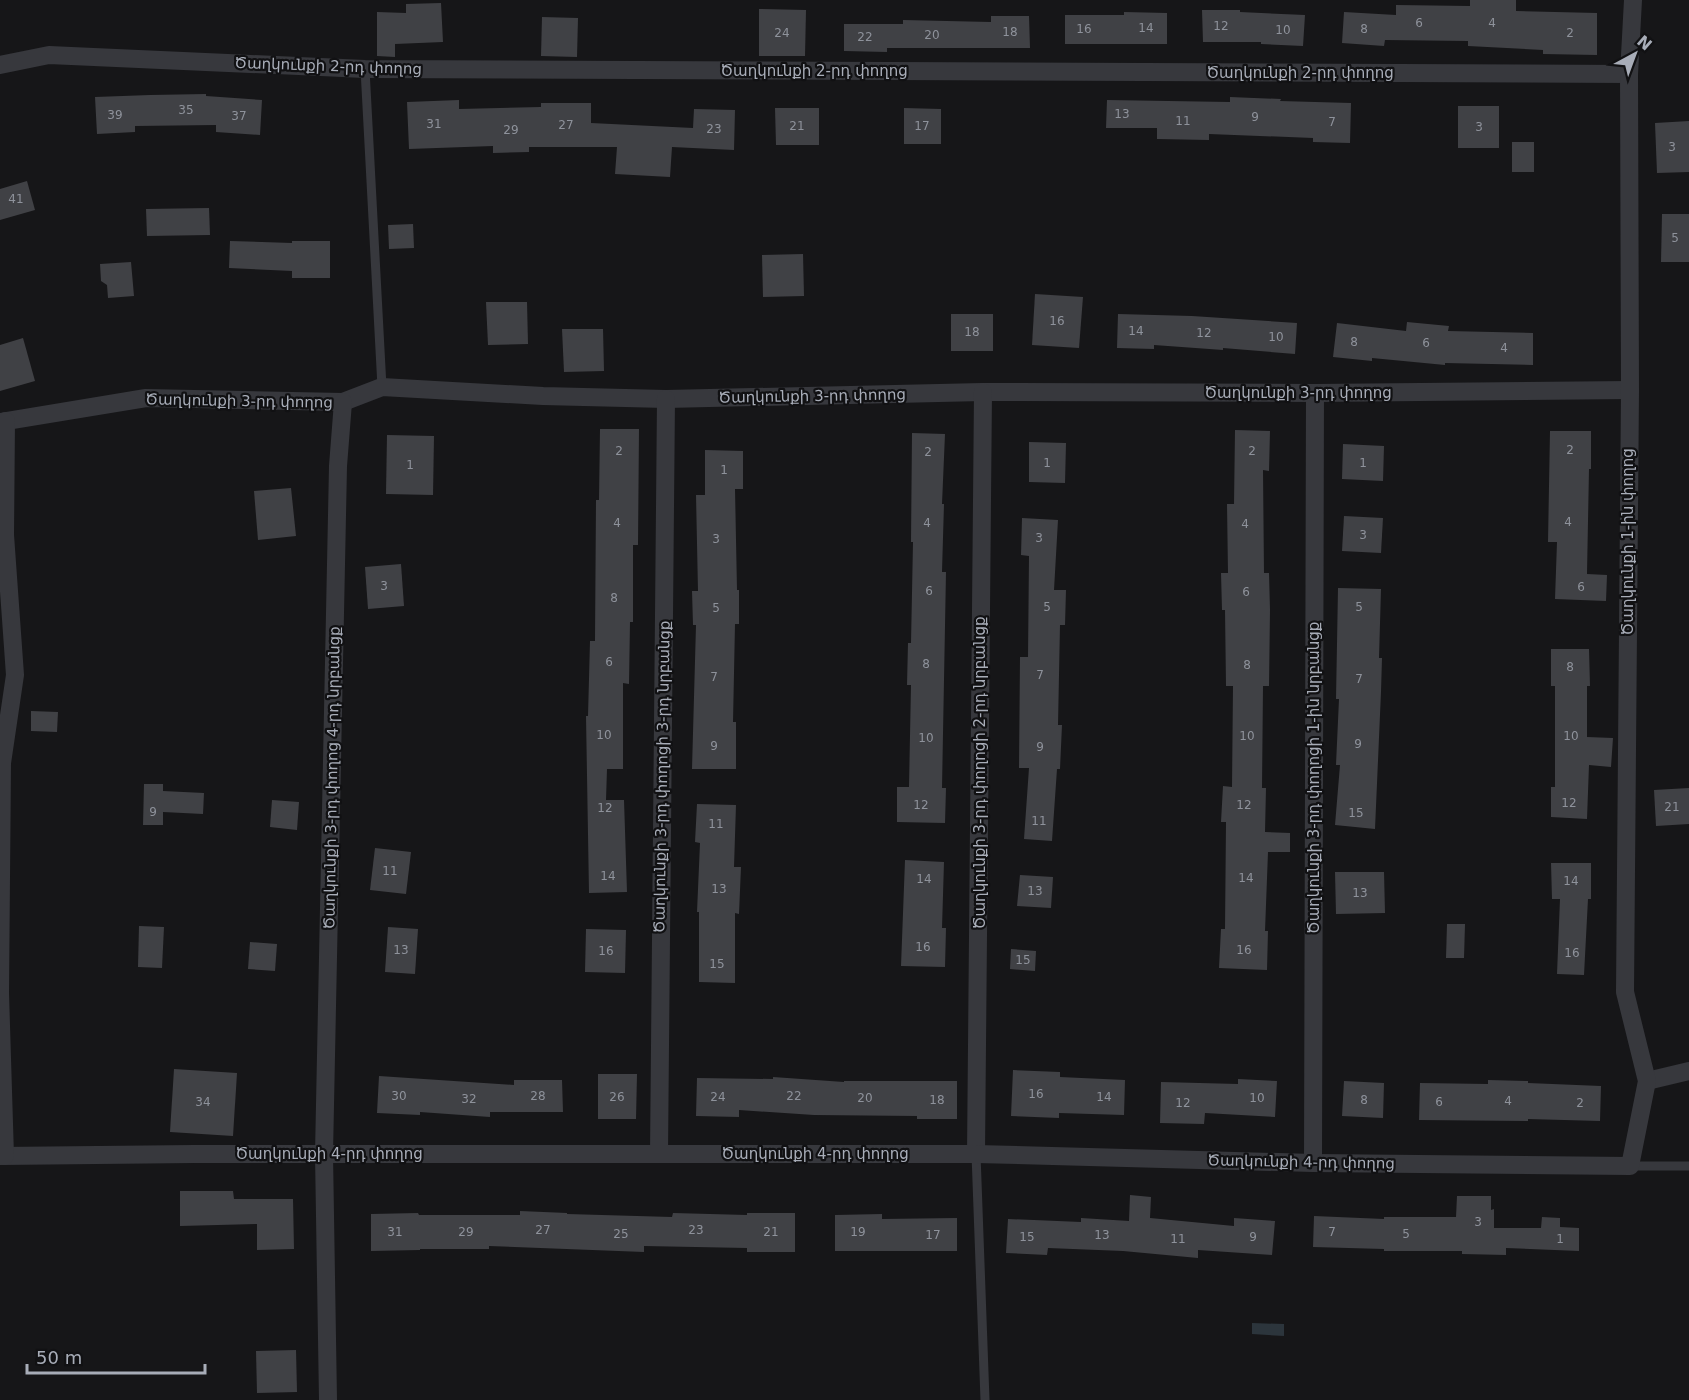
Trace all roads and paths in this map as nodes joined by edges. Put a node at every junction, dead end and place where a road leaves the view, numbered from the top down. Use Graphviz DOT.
graph roads {
  1 [pos="1633,0"];
  2 [pos="0,65"];
  3 [pos="365,69"];
  4 [pos="1629,74"];
  5 [pos="382,387"];
  6 [pos="1630,390"];
  7 [pos="983,392"];
  8 [pos="1315,393"];
  9 [pos="666,399"];
  10 [pos="343,402"];
  11 [pos="3,421"];
  12 [pos="1,763"];
  13 [pos="1689,1071"];
  14 [pos="1647,1081"];
  15 [pos="324,1154"];
  16 [pos="659,1154"];
  17 [pos="976,1154"];
  18 [pos="2,1156"];
  19 [pos="1313,1163"];
  20 [pos="1630,1166"];
  21 [pos="1689,1166"];
  22 [pos="328,1400"];
  23 [pos="985,1400"];
  1 -- 4 [label="street, Ծաղկունքի 1-ին փողոց"];
  2 -- 3 [label="street, Ծաղկունքի 2-րդ փողոց"];
  3 -- 4 [label="street, Ծաղկունքի 2-րդ փողոց"];
  3 -- 5 [label="lane"];
  4 -- 6 [label="street, Ծաղկունքի 1-ին փողոց"];
  5 -- 9 [label="street, Ծաղկունքի 3-րդ փողոց"];
  5 -- 10 [label="street, Ծաղկունքի 3-րդ փողոց"];
  6 -- 8 [label="street, Ծաղկունքի 3-րդ փողոց"];
  6 -- 14 [label="street, Ծաղկունքի 1-ին փողոց"];
  7 -- 8 [label="street, Ծաղկունքի 3-րդ փողոց"];
  7 -- 9 [label="street, Ծաղկունքի 3-րդ փողոց"];
  7 -- 17 [label="street, Ծաղկունքի 3-րդ փողոցի 2-րդ նրբանցք"];
  8 -- 19 [label="street, Ծաղկունքի 3-րդ փողոցի 1-ին նրբանցք"];
  9 -- 16 [label="street, Ծաղկունքի 3-րդ փողոցի 3-րդ նրբանցք"];
  10 -- 11 [label="street, Ծաղկունքի 3-րդ փողոց"];
  10 -- 15 [label="street, Ծաղկունքի 3-րդ փողոց 4-րդ նրբանցք"];
  11 -- 12 [label="street"];
  12 -- 18 [label="street"];
  13 -- 14 [label="street"];
  14 -- 20 [label="street"];
  15 -- 16 [label="street, Ծաղկունքի 4-րդ փողոց"];
  15 -- 18 [label="street, Ծաղկունքի 4-րդ փողոց"];
  15 -- 22 [label="street, Ծաղկունքի 3-րդ փողոց 4-րդ նրբանցք"];
  16 -- 17 [label="street, Ծաղկունքի 4-րդ փողոց"];
  17 -- 19 [label="street, Ծաղկունքի 4-րդ փողոց"];
  17 -- 23 [label="lane"];
  19 -- 20 [label="street, Ծաղկունքի 4-րդ փողոց"];
  20 -- 21 [label="lane"];
}
